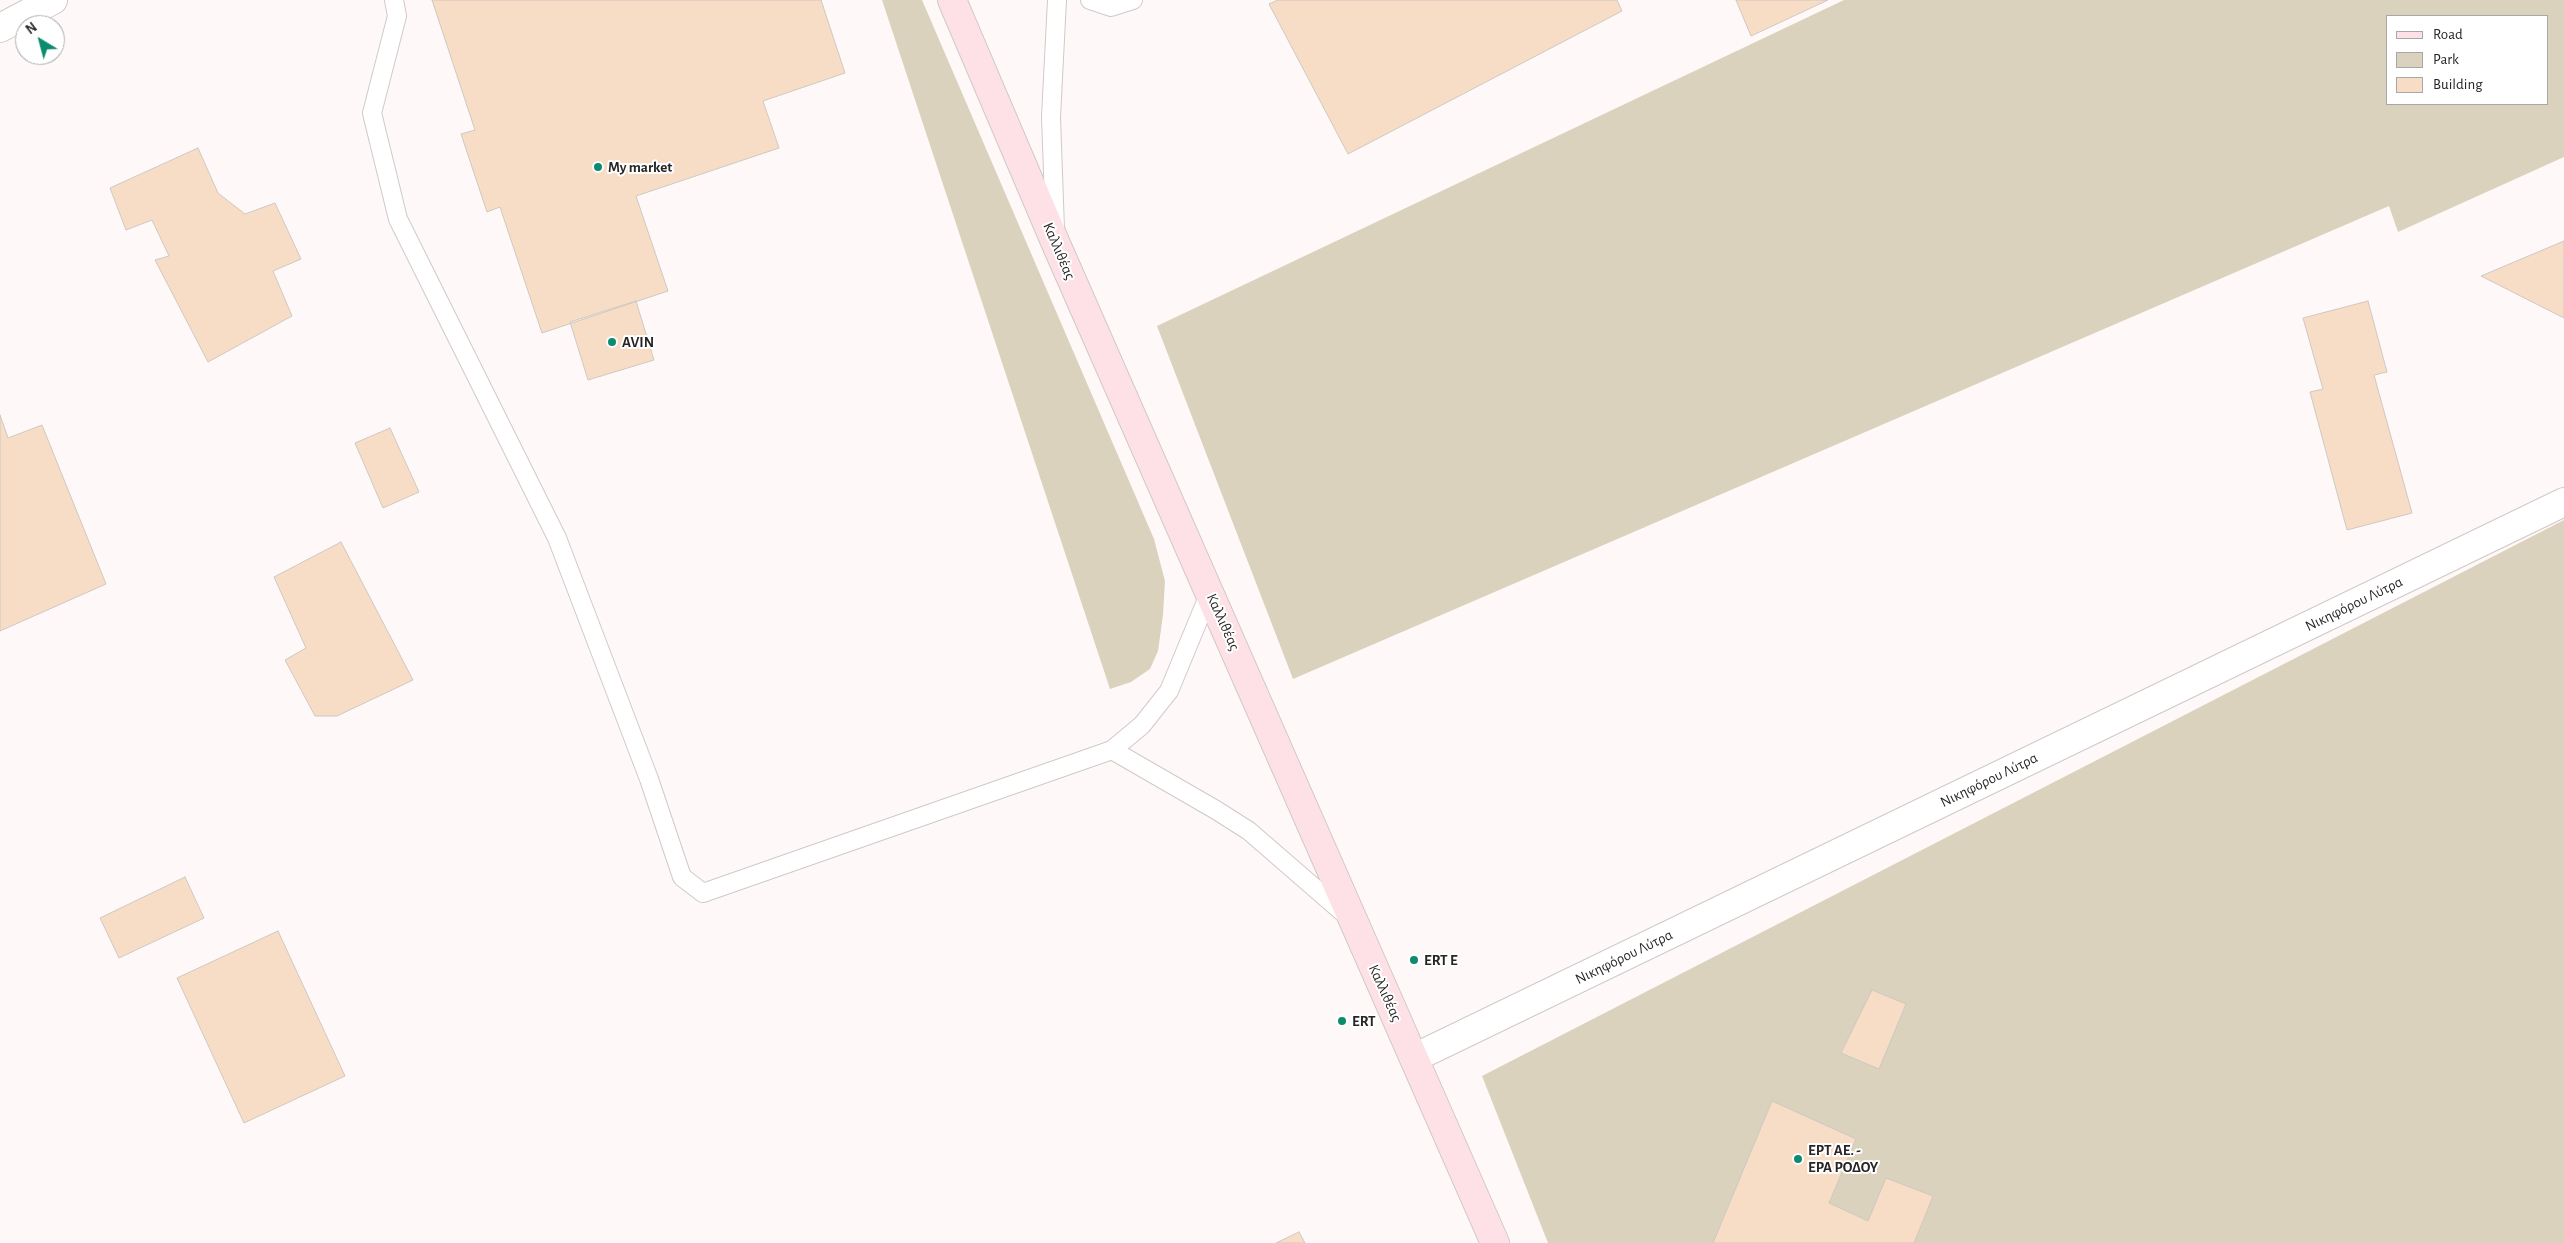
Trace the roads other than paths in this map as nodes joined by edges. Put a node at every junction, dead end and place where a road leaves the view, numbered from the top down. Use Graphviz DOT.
graph roads {
  1 [pos="53,0"];
  2 [pos="394,0"];
  3 [pos="952,0"];
  4 [pos="1057,0"];
  5 [pos="1090,0"];
  6 [pos="1133,0"];
  7 [pos="0,28"];
  8 [pos="1056,244"];
  9 [pos="2564,502"];
  10 [pos="1210,592"];
  11 [pos="1112,750"];
  12 [pos="1355,923"];
  13 [pos="1414,1058"];
  14 [pos="1495,1243"];
  1 -- 7 [label="street"];
  2 -- 11 [label="lane"];
  3 -- 8 [label="main road, Καλλιθέας"];
  4 -- 8 [label="lane"];
  5 -- 6 [label="lane"];
  8 -- 10 [label="main road, Καλλιθέας"];
  9 -- 13 [label="street, Νικηφόρου Λύτρα"];
  10 -- 11 [label="lane"];
  10 -- 12 [label="main road, Καλλιθέας"];
  11 -- 12 [label="lane"];
  12 -- 13 [label="main road, Καλλιθέας"];
  13 -- 14 [label="main road, Καλλιθέας"];
}
